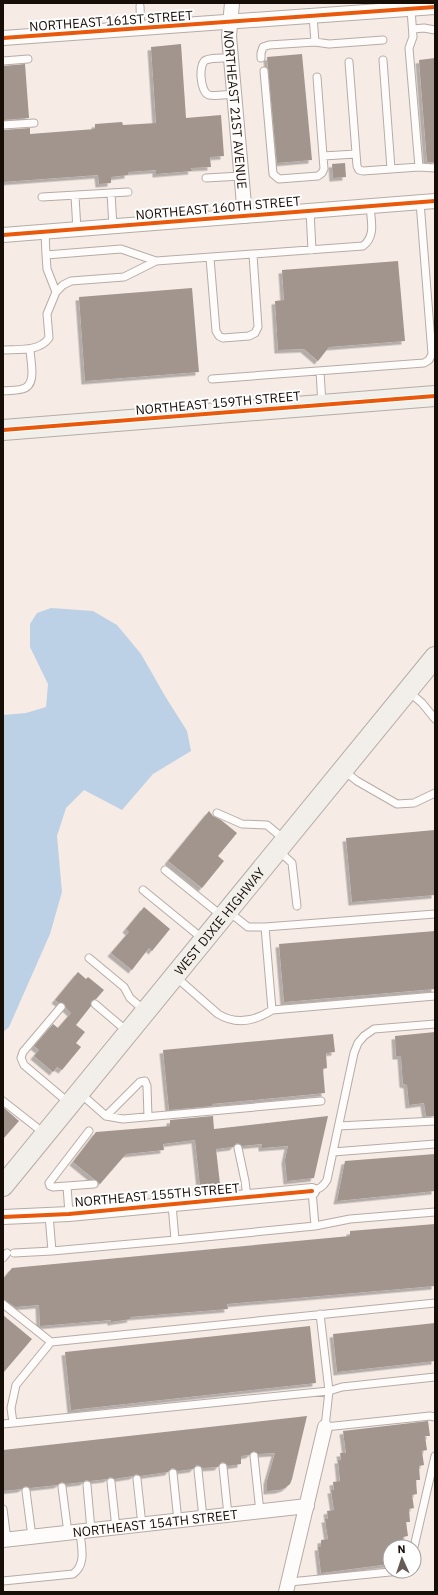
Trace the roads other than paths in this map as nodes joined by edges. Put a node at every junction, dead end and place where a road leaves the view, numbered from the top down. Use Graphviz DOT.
graph roads {
  1 [pos="232,3"];
  2 [pos="140,6"];
  3 [pos="390,7"];
  4 [pos="435,7"];
  5 [pos="411,9"];
  6 [pos="313,16"];
  7 [pos="230,22"];
  8 [pos="141,29"];
  9 [pos="413,29"];
  10 [pos="435,30"];
  11 [pos="3,38"];
  12 [pos="383,40"];
  13 [pos="315,42"];
  14 [pos="231,58"];
  15 [pos="261,58"];
  16 [pos="28,59"];
  17 [pos="383,60"];
  18 [pos="3,61"];
  19 [pos="349,62"];
  20 [pos="264,71"];
  21 [pos="317,76"];
  22 [pos="234,94"];
  23 [pos="34,123"];
  24 [pos="3,125"];
  25 [pos="356,154"];
  26 [pos="323,156"];
  27 [pos="419,167"];
  28 [pos="435,168"];
  29 [pos="391,169"];
  30 [pos="241,176"];
  31 [pos="206,178"];
  32 [pos="128,192"];
  33 [pos="111,193"];
  34 [pos="75,196"];
  35 [pos="42,198"];
  36 [pos="435,201"];
  37 [pos="420,202"];
  38 [pos="370,206"];
  39 [pos="310,211"];
  40 [pos="245,216"];
  41 [pos="113,227"];
  42 [pos="77,230"];
  43 [pos="45,232"];
  44 [pos="3,235"];
  45 [pos="312,250"];
  46 [pos="46,254"];
  47 [pos="252,255"];
  48 [pos="210,258"];
  49 [pos="156,261"];
  50 [pos="56,292"];
  51 [pos="30,349"];
  52 [pos="3,350"];
  53 [pos="320,371"];
  54 [pos="212,379"];
  55 [pos="3,391"];
  56 [pos="435,396"];
  57 [pos="322,405"];
  58 [pos="3,430"];
  59 [pos="435,657"];
  60 [pos="407,691"];
  61 [pos="435,719"];
  62 [pos="343,770"];
  63 [pos="435,793"];
  64 [pos="217,812"];
  65 [pos="282,845"];
  66 [pos="165,870"];
  67 [pos="142,890"];
  68 [pos="297,906"];
  69 [pos="225,914"];
  70 [pos="435,914"];
  71 [pos="265,927"];
  72 [pos="204,940"];
  73 [pos="89,958"];
  74 [pos="174,976"];
  75 [pos="435,996"];
  76 [pos="95,1004"];
  77 [pos="61,1007"];
  78 [pos="272,1010"];
  79 [pos="146,1011"];
  80 [pos="435,1024"];
  81 [pos="128,1032"];
  82 [pos="75,1098"];
  83 [pos="3,1100"];
  84 [pos="321,1101"];
  85 [pos="106,1116"];
  86 [pos="148,1117"];
  87 [pos="435,1121"];
  88 [pos="339,1126"];
  89 [pos="89,1131"];
  90 [pos="45,1134"];
  91 [pos="435,1144"];
  92 [pos="238,1148"];
  93 [pos="333,1152"];
  94 [pos="4,1183"];
  95 [pos="94,1184"];
  96 [pos="67,1186"];
  97 [pos="312,1191"];
  98 [pos="247,1197"];
  99 [pos="172,1204"];
  100 [pos="435,1212"];
  101 [pos="69,1214"];
  102 [pos="49,1215"];
  103 [pos="3,1218"];
  104 [pos="315,1226"];
  105 [pos="175,1240"];
  106 [pos="52,1251"];
  107 [pos="8,1254"];
  108 [pos="435,1303"];
  109 [pos="3,1304"];
  110 [pos="320,1314"];
  111 [pos="51,1342"];
  112 [pos="435,1377"];
  113 [pos="329,1391"];
  114 [pos="435,1417"];
  115 [pos="13,1423"];
  116 [pos="3,1424"];
  117 [pos="325,1428"];
  118 [pos="254,1456"];
  119 [pos="435,1456"];
  120 [pos="223,1468"];
  121 [pos="198,1470"];
  122 [pos="173,1473"];
  123 [pos="137,1480"];
  124 [pos="111,1482"];
  125 [pos="87,1485"];
  126 [pos="62,1488"];
  127 [pos="26,1491"];
  128 [pos="307,1506"];
  129 [pos="3,1509"];
  130 [pos="260,1512"];
  131 [pos="228,1515"];
  132 [pos="203,1518"];
  133 [pos="178,1521"];
  134 [pos="142,1525"];
  135 [pos="116,1528"];
  136 [pos="80,1532"];
  137 [pos="32,1537"];
  138 [pos="416,1539"];
  139 [pos="5,1540"];
  140 [pos="382,1574"];
  141 [pos="3,1581"];
  142 [pos="288,1587"];
  1 -- 7 [label="street, NORTHEAST 21ST AVENUE"];
  2 -- 8 [label="lane"];
  3 -- 5 [label="street, NORTHEAST 161ST STREET"];
  3 -- 6 [label="street, NORTHEAST 161ST STREET"];
  4 -- 5 [label="street, NORTHEAST 161ST STREET"];
  5 -- 9 [label="lane"];
  6 -- 7 [label="street, NORTHEAST 161ST STREET"];
  6 -- 13 [label="lane"];
  7 -- 8 [label="street, NORTHEAST 161ST STREET"];
  7 -- 14 [label="street, NORTHEAST 21ST AVENUE"];
  8 -- 11 [label="street, NORTHEAST 161ST STREET"];
  9 -- 10 [label="lane"];
  9 -- 27 [label="lane"];
  12 -- 13 [label="lane"];
  13 -- 15 [label="lane"];
  14 -- 22 [label="street, NORTHEAST 21ST AVENUE"];
  14 -- 22 [label="lane"];
  16 -- 18 [label="lane"];
  17 -- 29 [label="lane"];
  19 -- 25 [label="lane"];
  20 -- 26 [label="lane"];
  21 -- 26 [label="lane"];
  22 -- 30 [label="street, NORTHEAST 21ST AVENUE"];
  23 -- 24 [label="lane"];
  25 -- 26 [label="lane"];
  25 -- 29 [label="lane"];
  27 -- 28 [label="lane"];
  27 -- 29 [label="lane"];
  30 -- 31 [label="lane"];
  30 -- 40 [label="street, NORTHEAST 21ST AVENUE"];
  32 -- 33 [label="lane"];
  33 -- 34 [label="lane"];
  33 -- 41 [label="lane"];
  34 -- 35 [label="lane"];
  34 -- 42 [label="lane"];
  36 -- 37 [label="street, NORTHEAST 160TH STREET"];
  37 -- 38 [label="street, NORTHEAST 160TH STREET"];
  37 -- 53 [label="lane"];
  38 -- 39 [label="street, NORTHEAST 160TH STREET"];
  38 -- 45 [label="lane"];
  39 -- 40 [label="street, NORTHEAST 160TH STREET"];
  39 -- 45 [label="lane"];
  40 -- 41 [label="street, NORTHEAST 160TH STREET"];
  41 -- 42 [label="street, NORTHEAST 160TH STREET"];
  42 -- 43 [label="street, NORTHEAST 160TH STREET"];
  43 -- 44 [label="street, NORTHEAST 160TH STREET"];
  43 -- 46 [label="lane"];
  45 -- 47 [label="lane"];
  46 -- 49 [label="lane"];
  46 -- 50 [label="lane"];
  47 -- 48 [label="lane"];
  47 -- 48 [label="lane"];
  48 -- 49 [label="lane"];
  49 -- 50 [label="lane"];
  50 -- 51 [label="lane"];
  51 -- 52 [label="lane"];
  51 -- 55 [label="lane"];
  53 -- 54 [label="lane"];
  53 -- 57 [label="lane"];
  56 -- 57 [label="main road, NORTHEAST 159TH STREET"];
  57 -- 58 [label="main road, NORTHEAST 159TH STREET"];
  59 -- 60 [label="main road, WEST DIXIE HIGHWAY"];
  60 -- 61 [label="lane"];
  60 -- 62 [label="main road, WEST DIXIE HIGHWAY"];
  62 -- 63 [label="lane"];
  62 -- 65 [label="main road, WEST DIXIE HIGHWAY"];
  64 -- 65 [label="lane"];
  65 -- 68 [label="lane"];
  65 -- 69 [label="main road, WEST DIXIE HIGHWAY"];
  66 -- 69 [label="lane"];
  67 -- 72 [label="lane"];
  69 -- 71 [label="lane"];
  69 -- 72 [label="main road, WEST DIXIE HIGHWAY"];
  70 -- 71 [label="lane"];
  71 -- 78 [label="lane"];
  72 -- 74 [label="main road, WEST DIXIE HIGHWAY"];
  73 -- 79 [label="lane"];
  74 -- 78 [label="lane"];
  74 -- 79 [label="main road, WEST DIXIE HIGHWAY"];
  75 -- 78 [label="lane"];
  76 -- 81 [label="lane"];
  77 -- 82 [label="lane"];
  79 -- 81 [label="main road, WEST DIXIE HIGHWAY"];
  80 -- 88 [label="lane"];
  81 -- 82 [label="main road, WEST DIXIE HIGHWAY"];
  82 -- 85 [label="lane"];
  82 -- 90 [label="main road, WEST DIXIE HIGHWAY"];
  83 -- 90 [label="lane"];
  84 -- 86 [label="lane"];
  85 -- 86 [label="lane"];
  85 -- 86 [label="lane"];
  87 -- 88 [label="lane"];
  88 -- 93 [label="lane"];
  89 -- 96 [label="lane"];
  90 -- 94 [label="main road, WEST DIXIE HIGHWAY"];
  91 -- 93 [label="lane"];
  92 -- 98 [label="lane"];
  93 -- 97 [label="lane"];
  95 -- 96 [label="lane"];
  96 -- 101 [label="lane"];
  97 -- 98 [label="street, NORTHEAST 155TH STREET"];
  97 -- 104 [label="lane"];
  98 -- 99 [label="street, NORTHEAST 155TH STREET"];
  99 -- 101 [label="street, NORTHEAST 155TH STREET"];
  99 -- 105 [label="lane"];
  100 -- 104 [label="lane"];
  101 -- 102 [label="street, NORTHEAST 155TH STREET"];
  102 -- 103 [label="street, NORTHEAST 155TH STREET"];
  102 -- 106 [label="lane"];
  104 -- 105 [label="lane"];
  105 -- 106 [label="lane"];
  106 -- 107 [label="lane"];
  108 -- 110 [label="lane"];
  109 -- 111 [label="lane"];
  110 -- 111 [label="lane"];
  110 -- 113 [label="lane"];
  111 -- 115 [label="lane"];
  112 -- 113 [label="lane"];
  113 -- 115 [label="lane"];
  113 -- 117 [label="lane"];
  114 -- 117 [label="lane"];
  115 -- 116 [label="lane"];
  117 -- 128 [label="street"];
  118 -- 130 [label="lane"];
  119 -- 138 [label="lane"];
  120 -- 131 [label="lane"];
  121 -- 132 [label="lane"];
  122 -- 133 [label="lane"];
  123 -- 134 [label="lane"];
  124 -- 135 [label="lane"];
  125 -- 136 [label="lane"];
  126 -- 136 [label="lane"];
  127 -- 137 [label="lane"];
  128 -- 130 [label="street, NORTHEAST 154TH STREET"];
  128 -- 142 [label="street"];
  129 -- 139 [label="lane"];
  130 -- 131 [label="street, NORTHEAST 154TH STREET"];
  131 -- 132 [label="street, NORTHEAST 154TH STREET"];
  132 -- 133 [label="street, NORTHEAST 154TH STREET"];
  133 -- 134 [label="street, NORTHEAST 154TH STREET"];
  134 -- 135 [label="street, NORTHEAST 154TH STREET"];
  135 -- 136 [label="street, NORTHEAST 154TH STREET"];
  136 -- 137 [label="street, NORTHEAST 154TH STREET"];
  136 -- 141 [label="lane"];
  137 -- 139 [label="street, NORTHEAST 154TH STREET"];
  140 -- 142 [label="lane"];
}
